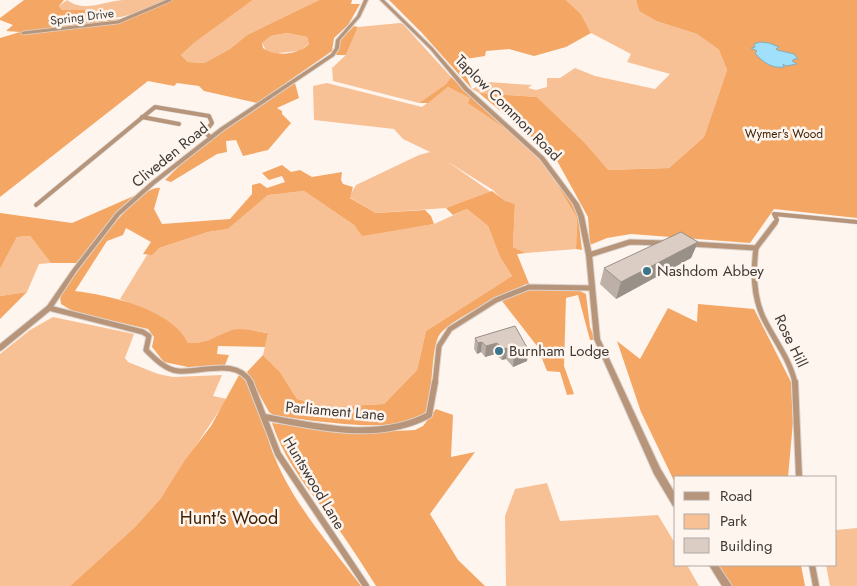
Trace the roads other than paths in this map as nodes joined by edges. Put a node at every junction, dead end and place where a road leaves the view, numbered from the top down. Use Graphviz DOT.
graph roads {
  1 [pos="170,0"];
  2 [pos="366,0"];
  3 [pos="382,0"];
  4 [pos="23,32"];
  5 [pos="142,117"];
  6 [pos="179,124"];
  7 [pos="211,138"];
  8 [pos="36,205"];
  9 [pos="857,222"];
  10 [pos="672,243"];
  11 [pos="681,244"];
  12 [pos="756,248"];
  13 [pos="589,255"];
  14 [pos="591,288"];
  15 [pos="49,308"];
  16 [pos="0,348"];
  17 [pos="265,417"];
  18 [pos="799,476"];
  19 [pos="674,499"];
  20 [pos="714,566"];
  21 [pos="812,566"];
  22 [pos="366,586"];
  23 [pos="727,586"];
  24 [pos="816,586"];
  1 -- 4 [label="street, Spring Drive"];
  2 -- 7 [label="street, Cliveden Road"];
  3 -- 13 [label="street, Taplow Common Road"];
  5 -- 6 [label="street"];
  5 -- 7 [label="street"];
  5 -- 8 [label="street"];
  7 -- 15 [label="street, Cliveden Road"];
  9 -- 12 [label="street"];
  10 -- 13 [label="street"];
  11 -- 12 [label="street"];
  12 -- 18 [label="street, Rose Hill"];
  13 -- 14 [label="street, Taplow Common Road"];
  14 -- 17 [label="street, Parliament Lane"];
  14 -- 19 [label="street, Taplow Common Road"];
  15 -- 16 [label="street, Cliveden Road"];
  15 -- 17 [label="street, Huntswood Lane"];
  17 -- 22 [label="street, Huntswood Lane"];
  20 -- 23 [label="street"];
  21 -- 24 [label="street"];
}
